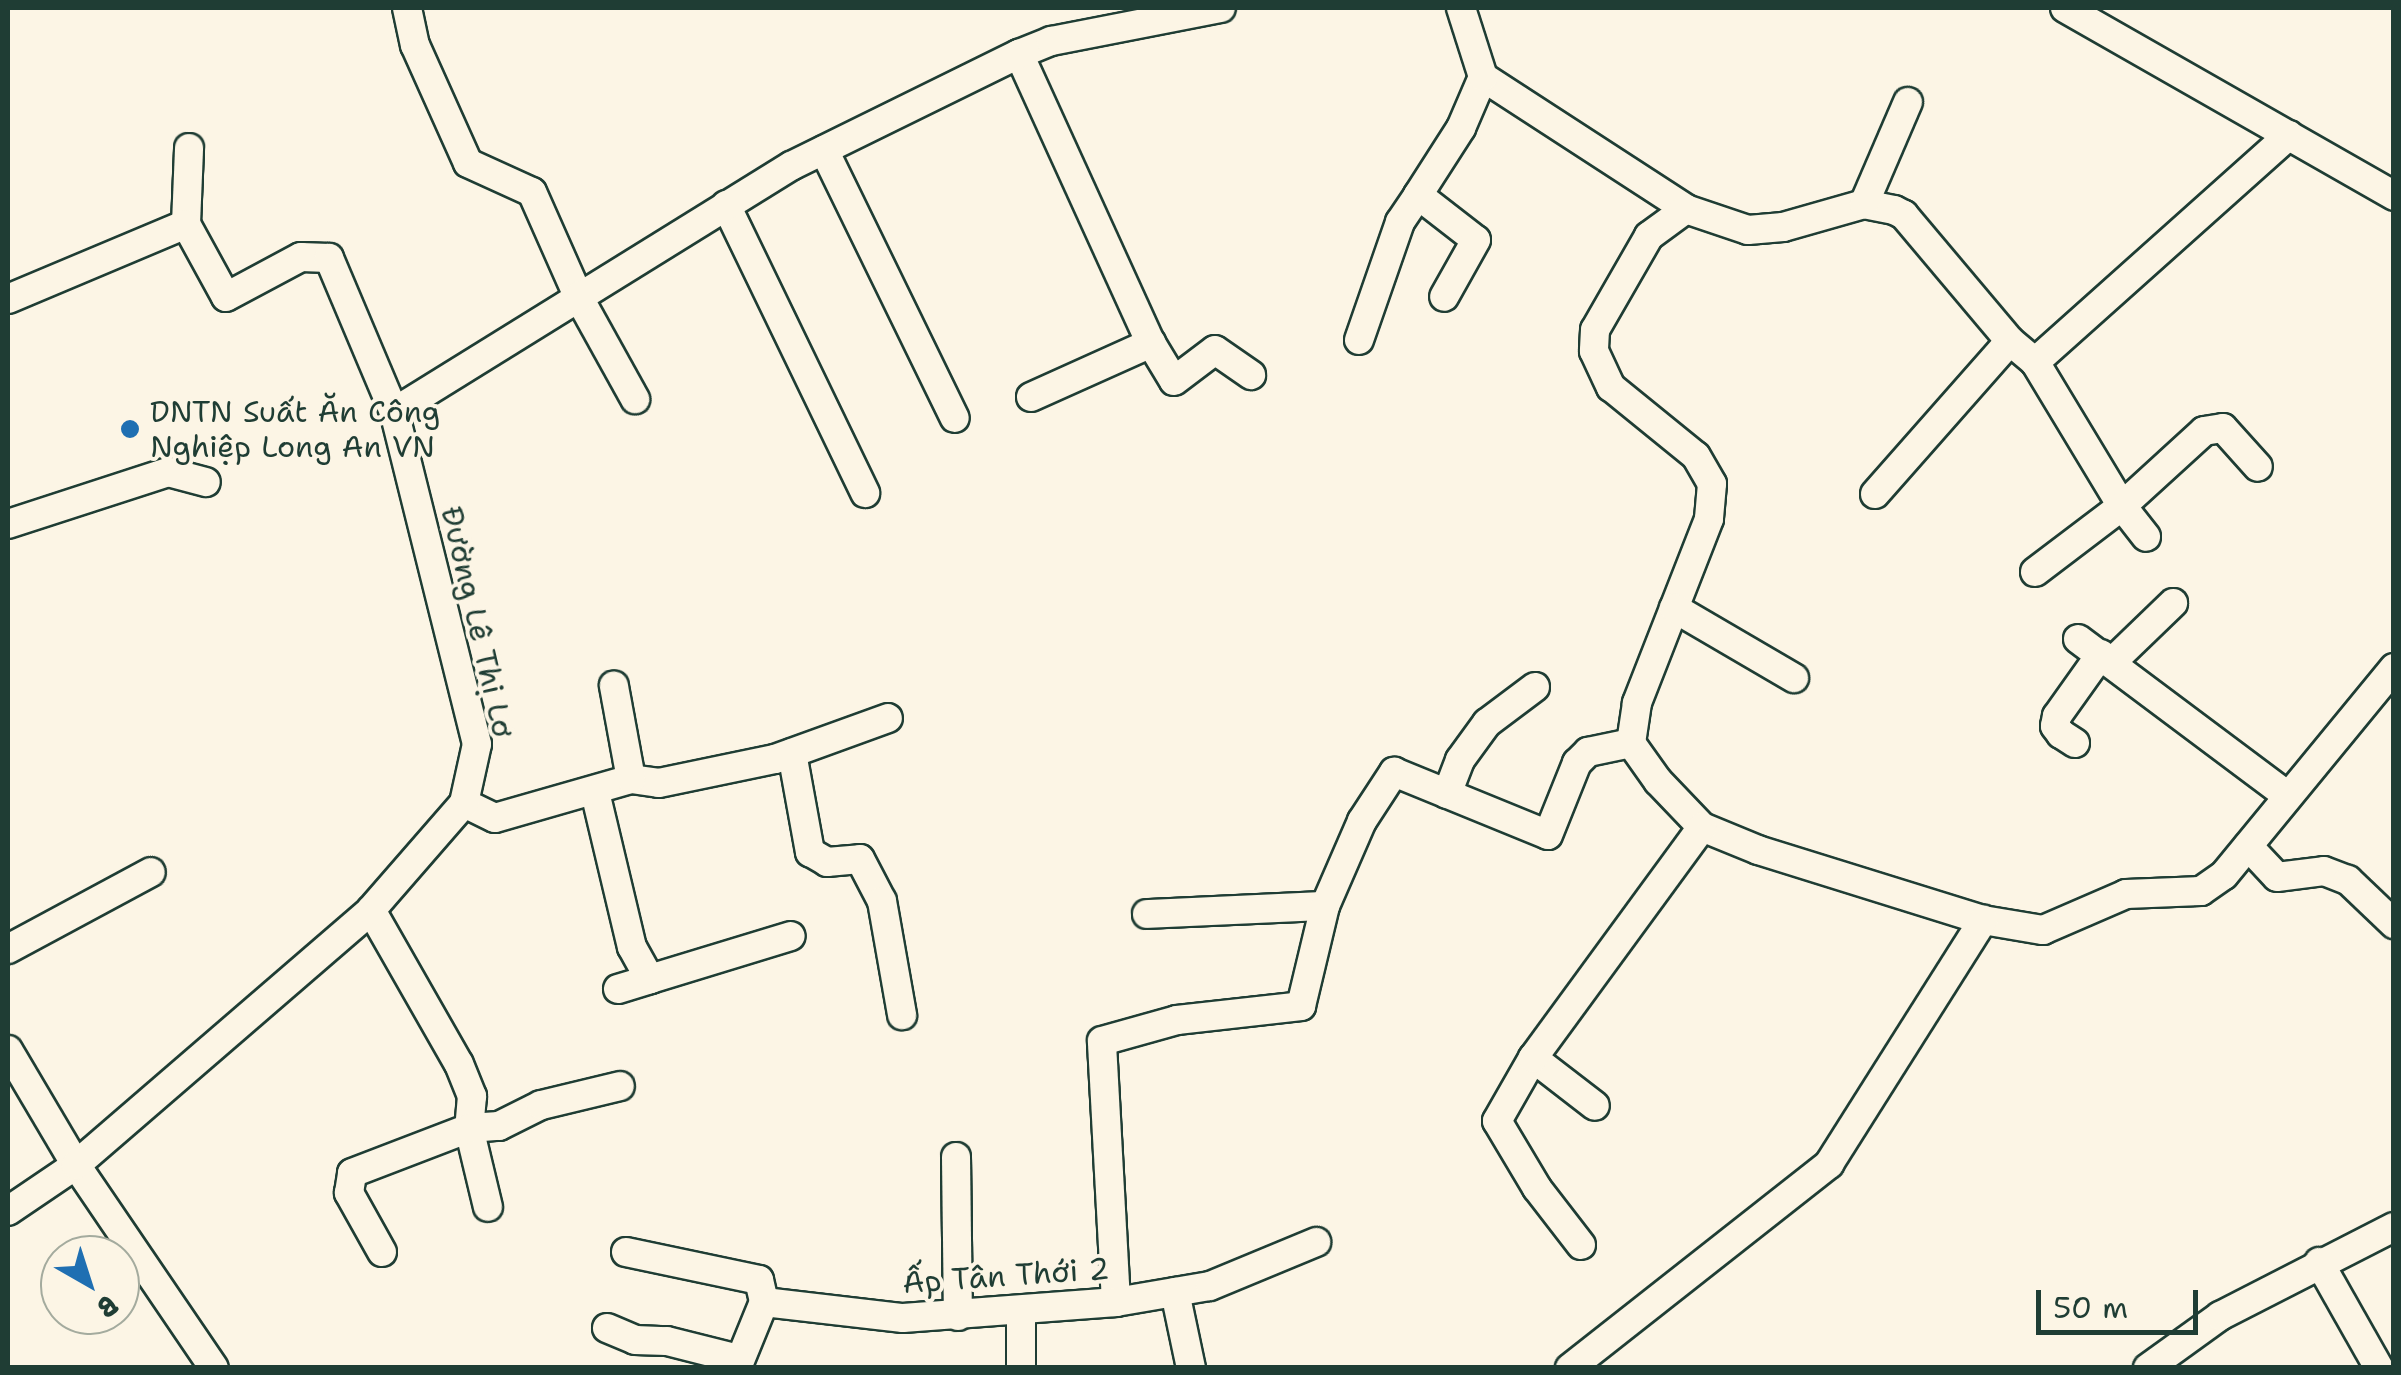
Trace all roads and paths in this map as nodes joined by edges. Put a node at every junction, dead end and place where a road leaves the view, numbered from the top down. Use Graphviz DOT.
graph roads {
  1 [pos="407,8"];
  2 [pos="1221,8"];
  3 [pos="1461,8"];
  4 [pos="2065,8"];
  5 [pos="2101,16"];
  6 [pos="1019,54"];
  7 [pos="1482,77"];
  8 [pos="1908,102"];
  9 [pos="2289,135"];
  10 [pos="189,148"];
  11 [pos="824,150"];
  12 [pos="1418,194"];
  13 [pos="2394,196"];
  14 [pos="1864,204"];
  15 [pos="726,206"];
  16 [pos="1686,209"];
  17 [pos="186,224"];
  18 [pos="578,296"];
  19 [pos="1444,297"];
  20 [pos="8,298"];
  21 [pos="1359,340"];
  22 [pos="2010,340"];
  23 [pos="1151,343"];
  24 [pos="2035,362"];
  25 [pos="1251,375"];
  26 [pos="1031,397"];
  27 [pos="635,399"];
  28 [pos="394,412"];
  29 [pos="955,418"];
  30 [pos="2258,467"];
  31 [pos="206,482"];
  32 [pos="865,492"];
  33 [pos="1875,494"];
  34 [pos="2122,506"];
  35 [pos="8,524"];
  36 [pos="2146,538"];
  37 [pos="2035,572"];
  38 [pos="2173,603"];
  39 [pos="1674,608"];
  40 [pos="2097,652"];
  41 [pos="2394,668"];
  42 [pos="1794,678"];
  43 [pos="614,686"];
  44 [pos="1534,688"];
  45 [pos="888,718"];
  46 [pos="1631,743"];
  47 [pos="2075,743"];
  48 [pos="792,753"];
  49 [pos="631,779"];
  50 [pos="595,792"];
  51 [pos="1448,794"];
  52 [pos="2288,796"];
  53 [pos="464,803"];
  54 [pos="1702,827"];
  55 [pos="2248,846"];
  56 [pos="151,872"];
  57 [pos="1326,906"];
  58 [pos="371,910"];
  59 [pos="1147,914"];
  60 [pos="1983,920"];
  61 [pos="2393,924"];
  62 [pos="791,936"];
  63 [pos="8,950"];
  64 [pos="650,978"];
  65 [pos="618,989"];
  66 [pos="902,1016"];
  67 [pos="8,1050"];
  68 [pos="1533,1058"];
  69 [pos="620,1086"];
  70 [pos="1595,1106"];
  71 [pos="469,1128"];
  72 [pos="956,1157"];
  73 [pos="76,1165"];
  74 [pos="488,1207"];
  75 [pos="8,1211"];
  76 [pos="2394,1226"];
  77 [pos="1316,1242"];
  78 [pos="1581,1245"];
  79 [pos="382,1252"];
  80 [pos="626,1252"];
  81 [pos="2319,1262"];
  82 [pos="1176,1292"];
  83 [pos="764,1302"];
  84 [pos="1116,1302"];
  85 [pos="1021,1310"];
  86 [pos="958,1316"];
  87 [pos="607,1328"];
  88 [pos="737,1363"];
  89 [pos="214,1368"];
  90 [pos="1021,1368"];
  91 [pos="1190,1368"];
  92 [pos="1570,1368"];
  93 [pos="2148,1368"];
  94 [pos="2379,1368"];
  1 -- 18 [label="street"];
  2 -- 6 [label="street"];
  3 -- 7 [label="street"];
  4 -- 5 [label="street"];
  5 -- 9 [label="street"];
  6 -- 11 [label="street"];
  6 -- 23 [label="street"];
  7 -- 12 [label="street"];
  7 -- 16 [label="street"];
  8 -- 14 [label="street"];
  9 -- 13 [label="street"];
  9 -- 24 [label="street"];
  10 -- 17 [label="street"];
  11 -- 15 [label="street"];
  11 -- 29 [label="street"];
  12 -- 19 [label="street"];
  12 -- 21 [label="street"];
  14 -- 16 [label="street"];
  14 -- 22 [label="street"];
  15 -- 18 [label="street"];
  15 -- 32 [label="street"];
  16 -- 39 [label="street"];
  17 -- 20 [label="street"];
  17 -- 28 [label="street, Đường Lê Thị Lơ"];
  18 -- 27 [label="street"];
  18 -- 28 [label="street"];
  22 -- 24 [label="street"];
  22 -- 33 [label="street"];
  23 -- 25 [label="street"];
  23 -- 26 [label="street"];
  24 -- 34 [label="street"];
  28 -- 53 [label="street, Đường Lê Thị Lơ"];
  30 -- 34 [label="street"];
  31 -- 35 [label="street"];
  34 -- 36 [label="street"];
  34 -- 37 [label="street"];
  38 -- 40 [label="street"];
  39 -- 42 [label="street"];
  39 -- 46 [label="street"];
  40 -- 47 [label="street"];
  40 -- 52 [label="street"];
  41 -- 52 [label="street"];
  43 -- 49 [label="street"];
  44 -- 51 [label="street"];
  45 -- 48 [label="street"];
  46 -- 51 [label="street"];
  46 -- 54 [label="street"];
  48 -- 49 [label="street"];
  48 -- 66 [label="street"];
  49 -- 50 [label="street"];
  50 -- 53 [label="street"];
  50 -- 64 [label="street"];
  51 -- 57 [label="street"];
  52 -- 55 [label="street"];
  53 -- 58 [label="street, Đường Lê Thị Lơ"];
  54 -- 60 [label="street"];
  54 -- 68 [label="street"];
  55 -- 60 [label="street"];
  55 -- 61 [label="street"];
  56 -- 63 [label="street"];
  57 -- 59 [label="street"];
  57 -- 84 [label="street"];
  58 -- 71 [label="street"];
  58 -- 73 [label="street, Đường Lê Thị Lơ"];
  60 -- 92 [label="street"];
  62 -- 64 [label="street"];
  64 -- 65 [label="street"];
  67 -- 73 [label="street"];
  68 -- 70 [label="street"];
  68 -- 78 [label="street"];
  69 -- 71 [label="street"];
  71 -- 74 [label="street"];
  71 -- 79 [label="street"];
  72 -- 86 [label="street"];
  73 -- 75 [label="street, Đường Lê Thị Lơ"];
  73 -- 89 [label="street"];
  76 -- 81 [label="street"];
  77 -- 82 [label="street, Ấp Tân Thới 2"];
  80 -- 83 [label="street"];
  81 -- 93 [label="street"];
  81 -- 94 [label="street"];
  82 -- 84 [label="street, Ấp Tân Thới 2"];
  82 -- 91 [label="street"];
  83 -- 86 [label="street, Ấp Tân Thới 2"];
  83 -- 88 [label="street"];
  84 -- 85 [label="street, Ấp Tân Thới 2"];
  85 -- 86 [label="street, Ấp Tân Thới 2"];
  85 -- 90 [label="street"];
  87 -- 88 [label="street"];
}
